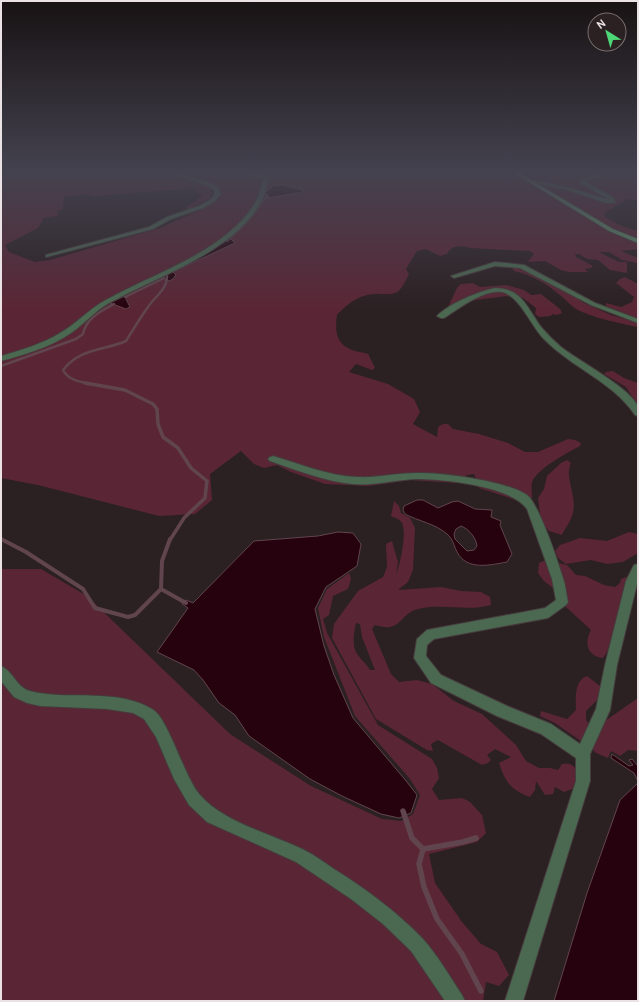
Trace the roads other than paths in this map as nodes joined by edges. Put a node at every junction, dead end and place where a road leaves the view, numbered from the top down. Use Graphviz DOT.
graph roads {
  1 [pos="176,216"];
  2 [pos="249,216"];
  3 [pos="588,216"];
  4 [pos="638,241"];
  5 [pos="48,256"];
  6 [pos="454,276"];
  7 [pos="441,316"];
  8 [pos="638,321"];
  9 [pos="1,359"];
  10 [pos="638,413"];
  11 [pos="273,459"];
  12 [pos="638,568"];
  13 [pos="1,672"];
  14 [pos="583,754"];
  15 [pos="456,1001"];
  16 [pos="514,1001"];
  1 -- 5 [label="street"];
  2 -- 9 [label="street"];
  3 -- 4 [label="street"];
  6 -- 8 [label="street"];
  7 -- 10 [label="street"];
  11 -- 14 [label="street"];
  12 -- 14 [label="street"];
  13 -- 15 [label="street"];
  14 -- 16 [label="street"];
}
